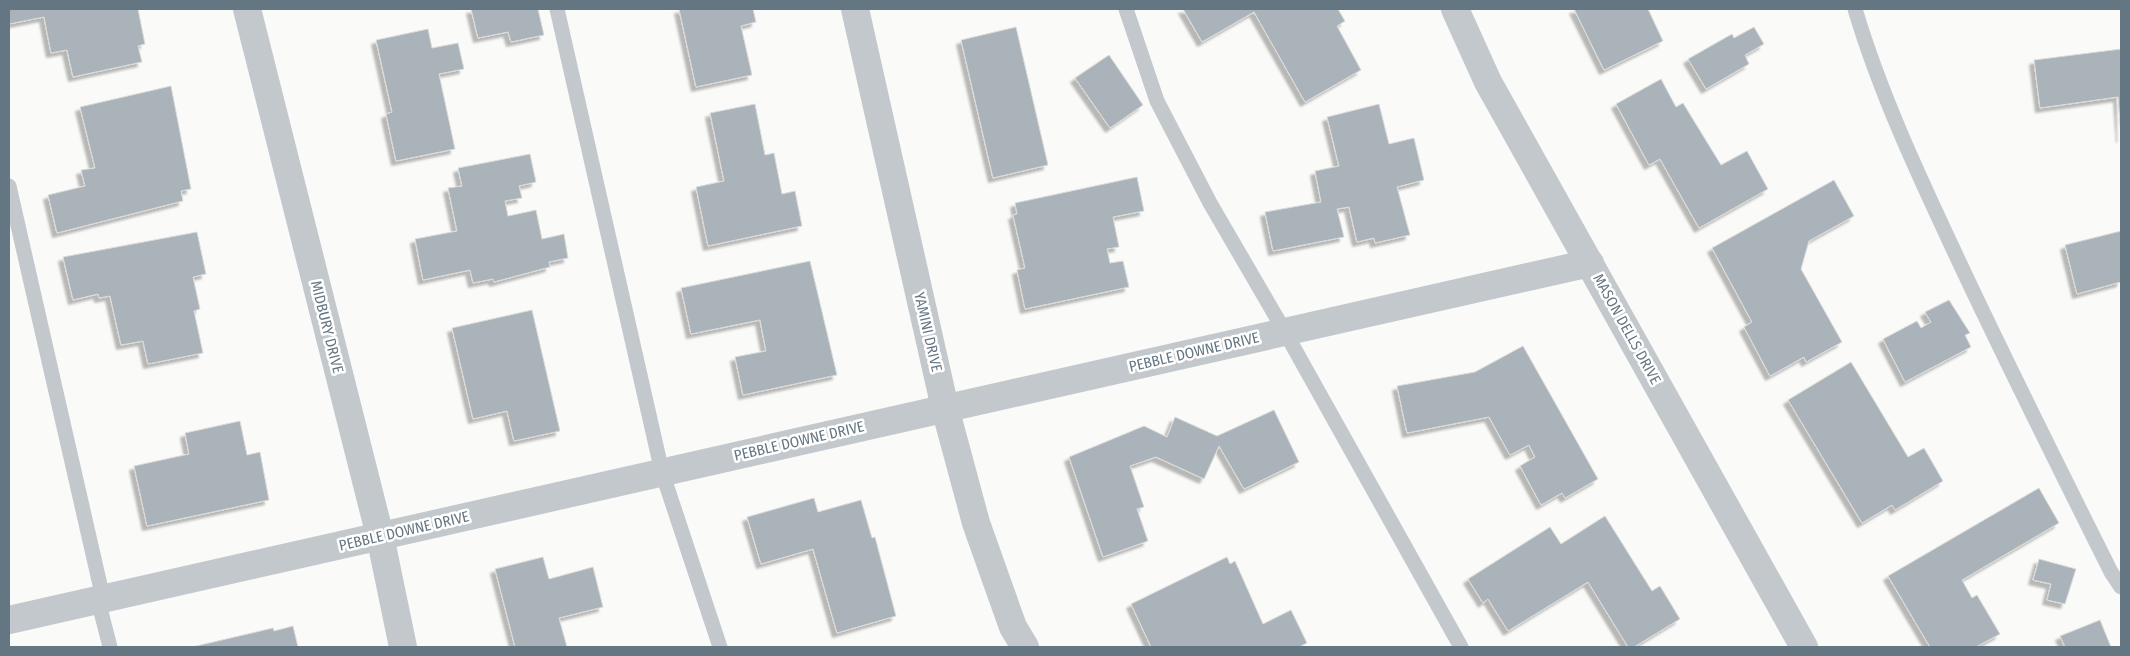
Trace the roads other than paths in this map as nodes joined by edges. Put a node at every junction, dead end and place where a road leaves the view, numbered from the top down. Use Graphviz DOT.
graph roads {
  1 [pos="247,9"];
  2 [pos="557,9"];
  3 [pos="855,9"];
  4 [pos="1126,9"];
  5 [pos="1455,9"];
  6 [pos="1855,9"];
  7 [pos="9,186"];
  8 [pos="1590,263"];
  9 [pos="1285,332"];
  10 [pos="945,408"];
  11 [pos="662,472"];
  12 [pos="380,536"];
  13 [pos="2121,587"];
  14 [pos="101,599"];
  15 [pos="9,620"];
  16 [pos="110,647"];
  17 [pos="403,647"];
  18 [pos="720,647"];
  19 [pos="1025,647"];
  20 [pos="1461,647"];
  21 [pos="1804,647"];
  1 -- 12 [label="street, MIDBURY DRIVE"];
  2 -- 11 [label="lane"];
  3 -- 10 [label="street, YAMINI DRIVE"];
  4 -- 9 [label="lane"];
  5 -- 8 [label="street, MASON DELLS DRIVE"];
  6 -- 13 [label="lane"];
  7 -- 14 [label="lane"];
  8 -- 9 [label="street, PEBBLE DOWNE DRIVE"];
  8 -- 21 [label="street, MASON DELLS DRIVE"];
  9 -- 10 [label="street, PEBBLE DOWNE DRIVE"];
  9 -- 20 [label="lane"];
  10 -- 11 [label="street, PEBBLE DOWNE DRIVE"];
  10 -- 19 [label="street, YAMINI DRIVE"];
  11 -- 12 [label="street, PEBBLE DOWNE DRIVE"];
  11 -- 18 [label="lane"];
  12 -- 14 [label="street, PEBBLE DOWNE DRIVE"];
  12 -- 17 [label="street, MIDBURY DRIVE"];
  14 -- 15 [label="street, PEBBLE DOWNE DRIVE"];
  14 -- 16 [label="lane"];
}
